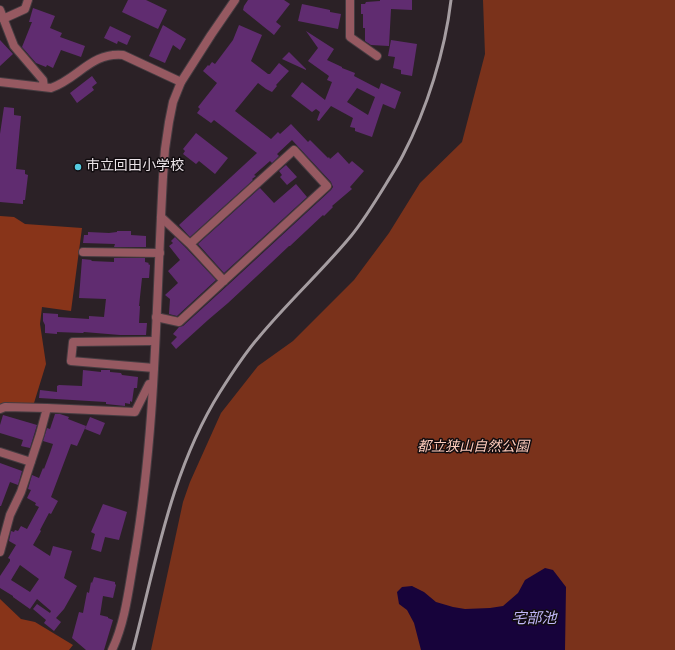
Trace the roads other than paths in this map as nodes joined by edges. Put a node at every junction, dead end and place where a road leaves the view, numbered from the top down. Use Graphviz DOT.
graph roads {
  1 [pos="28,0"];
  2 [pos="235,0"];
  3 [pos="350,0"];
  4 [pos="0,10"];
  5 [pos="3,19"];
  6 [pos="377,56"];
  7 [pos="0,82"];
  8 [pos="181,82"];
  9 [pos="44,87"];
  10 [pos="161,217"];
  11 [pos="190,244"];
  12 [pos="83,252"];
  13 [pos="160,253"];
  14 [pos="224,281"];
  15 [pos="156,317"];
  16 [pos="155,342"];
  17 [pos="154,368"];
  18 [pos="153,384"];
  19 [pos="47,408"];
  20 [pos="0,410"];
  21 [pos="0,452"];
  22 [pos="31,462"];
  23 [pos="0,551"];
  24 [pos="112,650"];
  1 -- 5 [label="street"];
  2 -- 8 [label="street"];
  3 -- 6 [label="street"];
  4 -- 5 [label="street"];
  5 -- 9 [label="street"];
  7 -- 9 [label="street"];
  8 -- 9 [label="street"];
  8 -- 10 [label="street"];
  10 -- 11 [label="street"];
  10 -- 13 [label="street"];
  11 -- 14 [label="street"];
  11 -- 14 [label="street"];
  12 -- 13 [label="street"];
  13 -- 15 [label="street"];
  14 -- 15 [label="street"];
  15 -- 16 [label="street"];
  16 -- 17 [label="street"];
  16 -- 17 [label="street"];
  17 -- 18 [label="street"];
  18 -- 19 [label="street"];
  18 -- 24 [label="street"];
  19 -- 20 [label="street"];
  19 -- 22 [label="street"];
  21 -- 22 [label="street"];
  22 -- 23 [label="street"];
}
